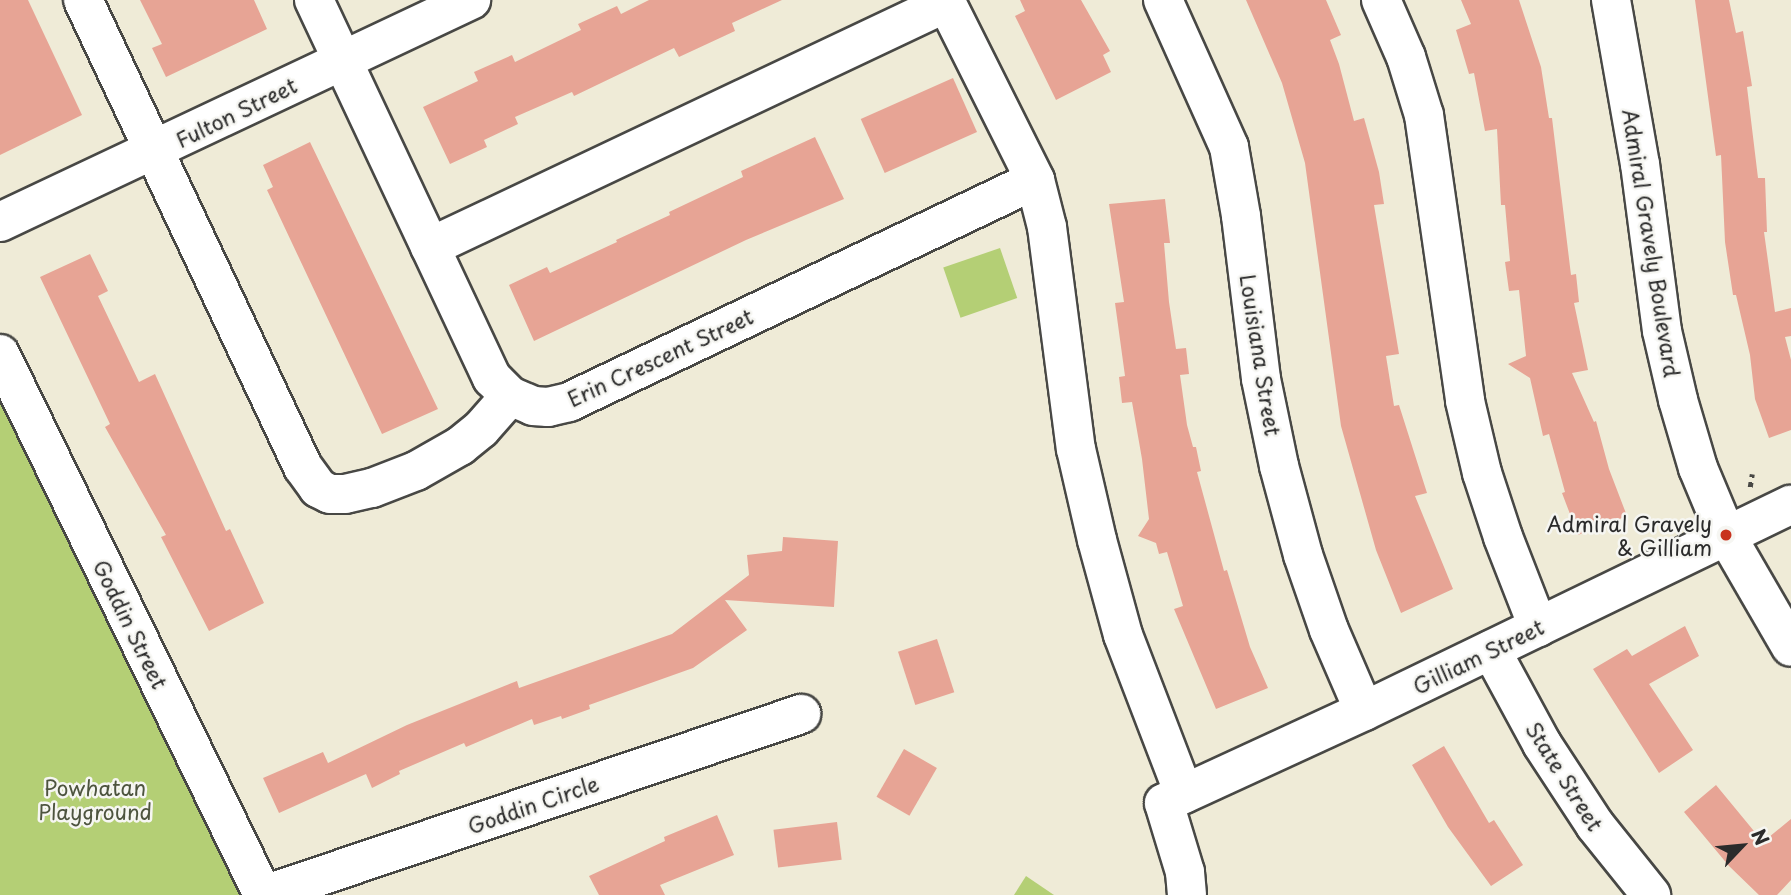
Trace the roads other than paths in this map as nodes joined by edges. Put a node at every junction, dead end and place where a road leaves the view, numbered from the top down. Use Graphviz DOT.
graph roads {
  1 [pos="83,0"];
  2 [pos="314,0"];
  3 [pos="471,0"];
  4 [pos="1163,0"];
  5 [pos="1381,0"];
  6 [pos="946,1"];
  7 [pos="1610,8"];
  8 [pos="342,61"];
  9 [pos="155,150"];
  10 [pos="1035,180"];
  11 [pos="0,222"];
  12 [pos="430,247"];
  13 [pos="0,354"];
  14 [pos="510,396"];
  15 [pos="1791,505"];
  16 [pos="1726,536"];
  17 [pos="1538,627"];
  18 [pos="1791,647"];
  19 [pos="1491,650"];
  20 [pos="1364,711"];
  21 [pos="801,714"];
  22 [pos="1174,799"];
  23 [pos="263,895"];
  24 [pos="1187,895"];
  25 [pos="1651,895"];
  1 -- 9 [label="street"];
  2 -- 8 [label="street"];
  3 -- 8 [label="street, Fulton Street"];
  4 -- 20 [label="street, Louisiana Street"];
  5 -- 17 [label="street"];
  6 -- 10 [label="street"];
  6 -- 12 [label="street"];
  7 -- 16 [label="street, Admiral Gravely Boulevard"];
  8 -- 9 [label="street, Fulton Street"];
  8 -- 12 [label="street"];
  9 -- 11 [label="street, Fulton Street"];
  9 -- 14 [label="street"];
  10 -- 14 [label="street, Erin Crescent Street"];
  10 -- 22 [label="street"];
  12 -- 14 [label="street"];
  13 -- 23 [label="street, Goddin Street"];
  15 -- 16 [label="street, Gilliam Street"];
  16 -- 17 [label="street, Gilliam Street"];
  16 -- 18 [label="street, Admiral Gravely Boulevard"];
  17 -- 19 [label="street, Gilliam Street"];
  19 -- 20 [label="street, Gilliam Street"];
  19 -- 25 [label="street, State Street"];
  20 -- 22 [label="street, Gilliam Street"];
  21 -- 23 [label="street, Goddin Circle"];
  22 -- 24 [label="street"];
}
